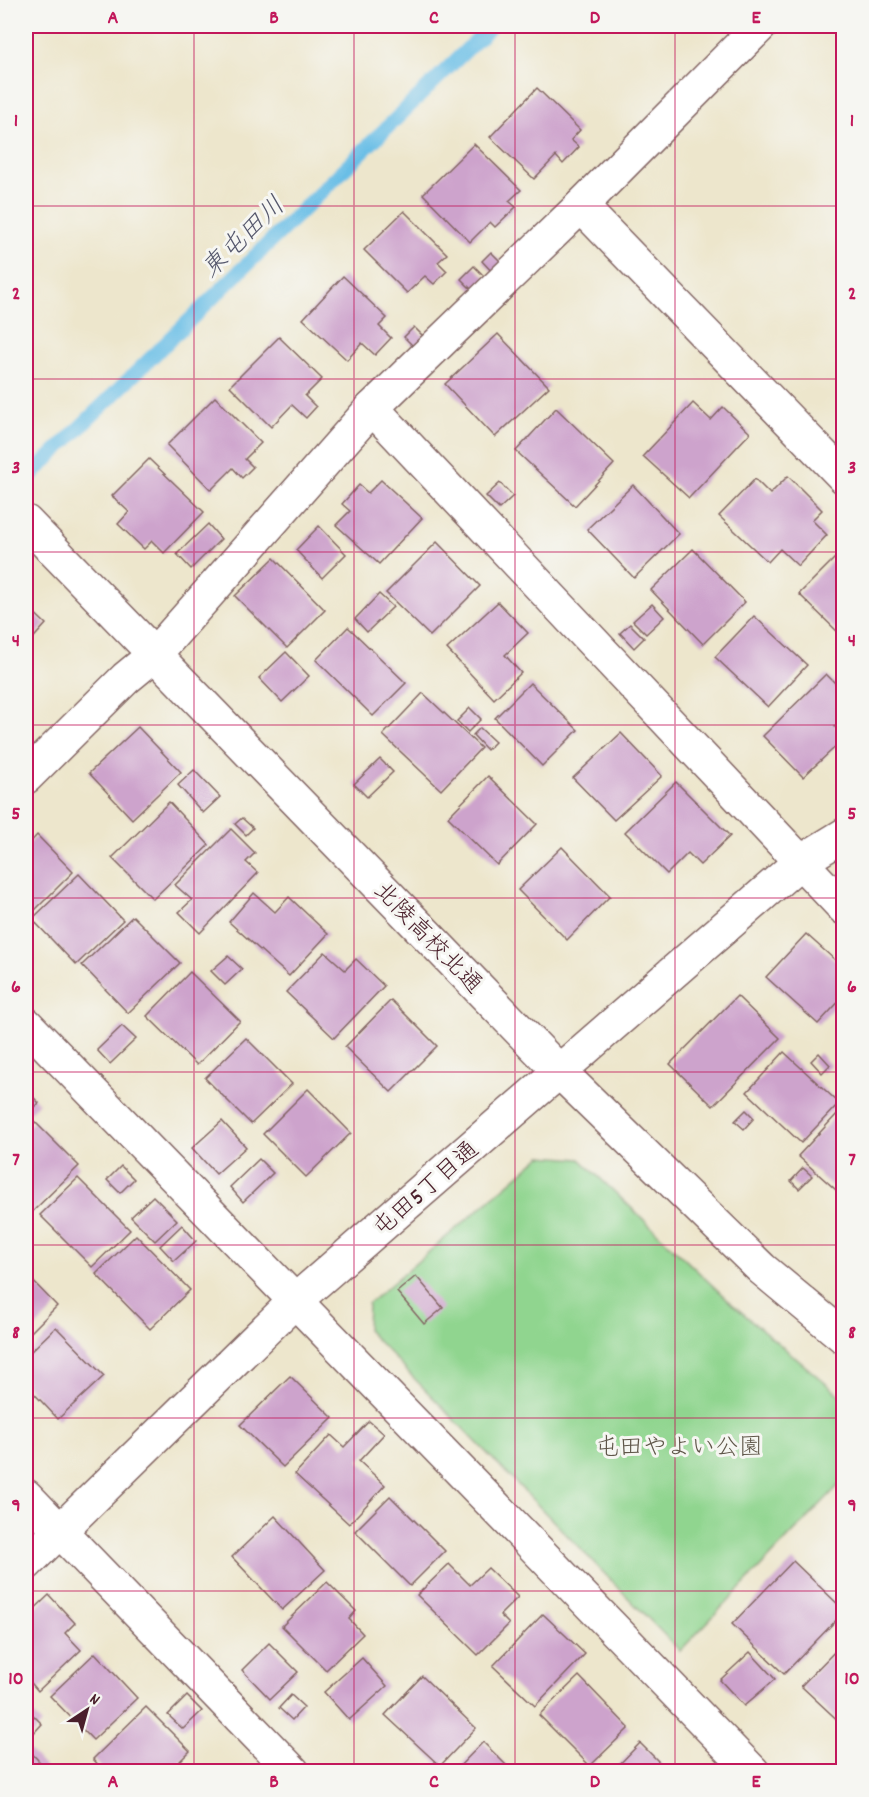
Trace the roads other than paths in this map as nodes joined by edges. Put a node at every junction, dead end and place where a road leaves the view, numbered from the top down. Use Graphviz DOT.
graph roads {
  1 [pos="760,26"];
  2 [pos="581,206"];
  3 [pos="372,408"];
  4 [pos="843,477"];
  5 [pos="27,523"];
  6 [pos="154,655"];
  7 [pos="26,777"];
  8 [pos="843,835"];
  9 [pos="800,862"];
  10 [pos="843,908"];
  11 [pos="26,1024"];
  12 [pos="560,1072"];
  13 [pos="296,1300"];
  14 [pos="843,1337"];
  15 [pos="26,1496"];
  16 [pos="60,1531"];
  17 [pos="26,1564"];
  18 [pos="293,1772"];
  19 [pos="753,1772"];
  1 -- 2 [label="street"];
  2 -- 3 [label="street"];
  2 -- 4 [label="street"];
  3 -- 6 [label="street"];
  3 -- 9 [label="street"];
  5 -- 6 [label="street, 北陵高校北通"];
  6 -- 7 [label="street"];
  6 -- 12 [label="street, 北陵高校北通"];
  8 -- 9 [label="street, 屯田5丁目通"];
  9 -- 10 [label="street"];
  9 -- 12 [label="street, 屯田5丁目通"];
  11 -- 13 [label="street"];
  12 -- 13 [label="street, 屯田5丁目通"];
  12 -- 14 [label="street, 北陵高校北通"];
  13 -- 16 [label="street, 屯田5丁目通"];
  13 -- 19 [label="street"];
  15 -- 16 [label="street"];
  16 -- 17 [label="street, 屯田5丁目通"];
  16 -- 18 [label="street"];
}
